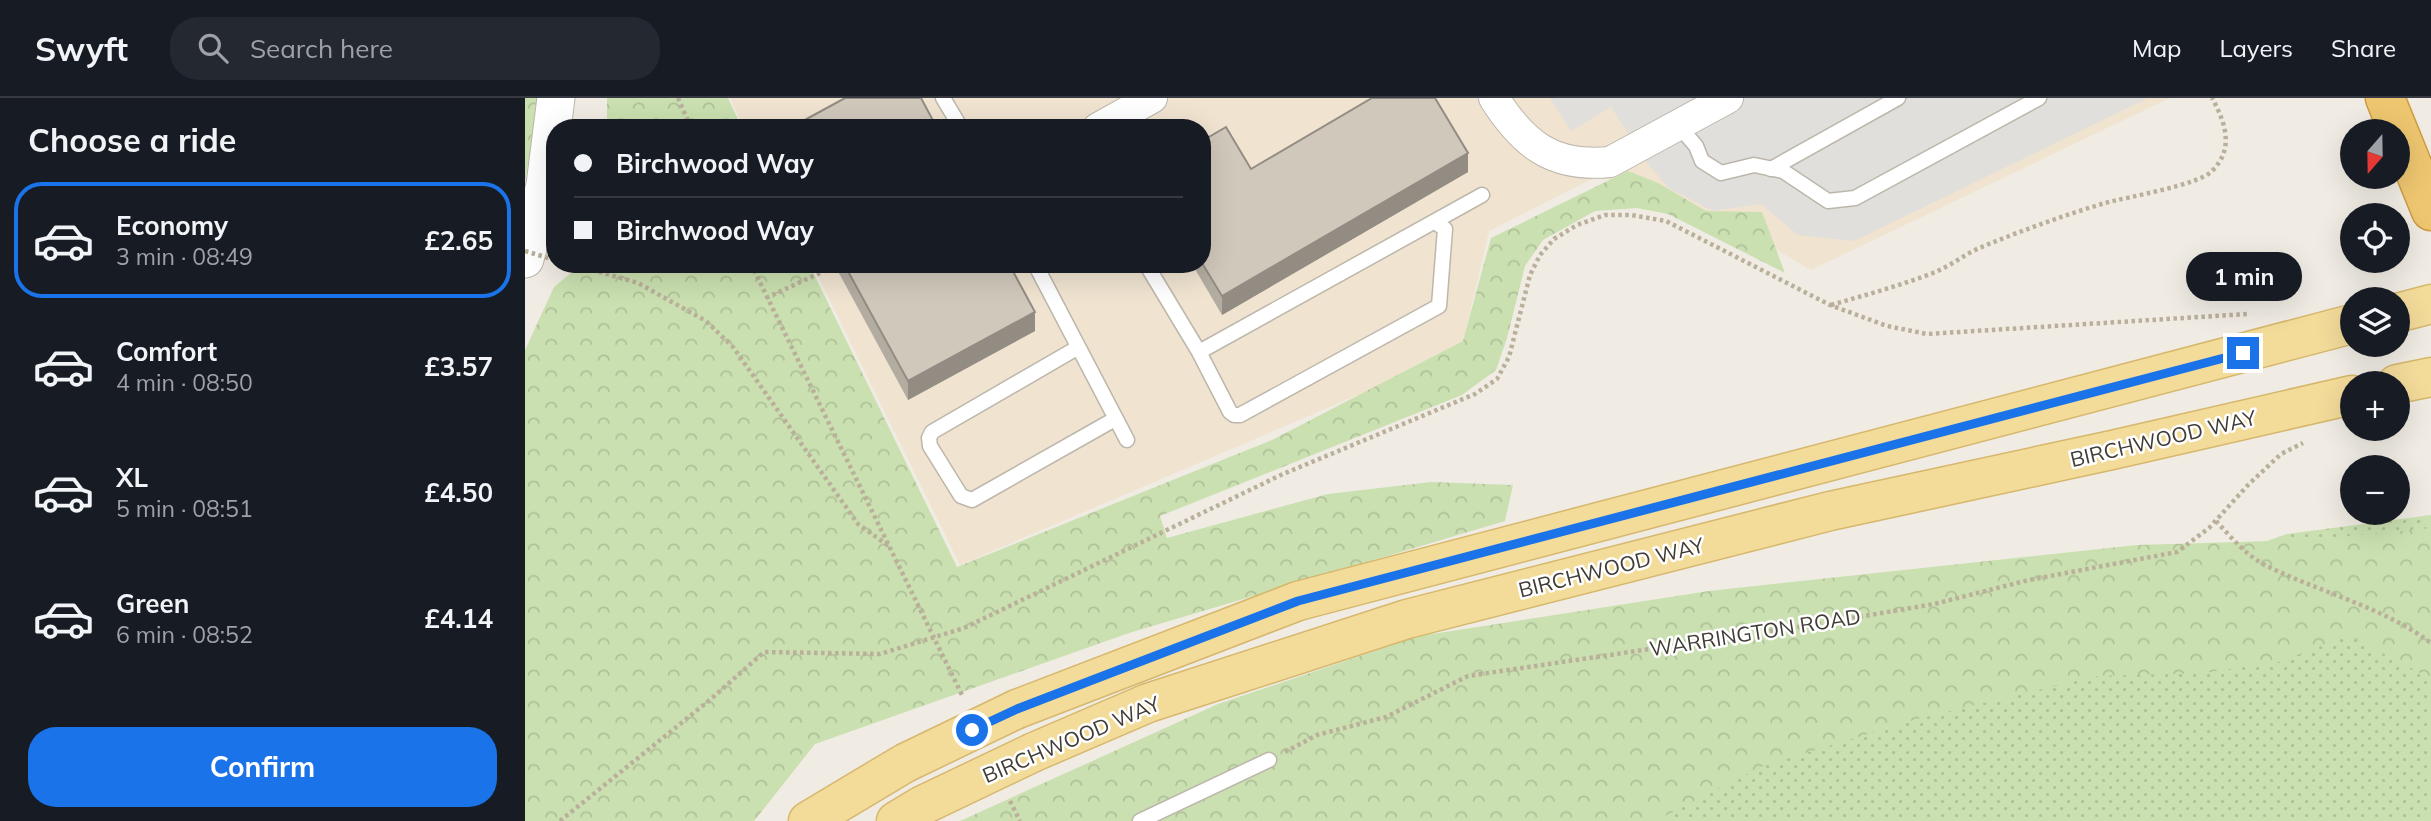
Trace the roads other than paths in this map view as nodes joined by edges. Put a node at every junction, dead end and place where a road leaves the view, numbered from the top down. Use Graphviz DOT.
graph roads {
  1 [pos="557,98"];
  2 [pos="943,98"];
  3 [pos="1153,98"];
  4 [pos="1493,98"];
  5 [pos="1728,98"];
  6 [pos="1898,98"];
  7 [pos="2039,98"];
  8 [pos="2385,98"];
  9 [pos="554,119"];
  10 [pos="956,119"];
  11 [pos="1114,119"];
  12 [pos="1678,125"];
  13 [pos="1771,169"];
  14 [pos="546,178"];
  15 [pos="1482,195"];
  16 [pos="2431,211"];
  17 [pos="1435,222"];
  18 [pos="525,259"];
  19 [pos="1039,273"];
  20 [pos="1151,273"];
  21 [pos="2431,304"];
  22 [pos="2410,310"];
  23 [pos="2340,328"];
  24 [pos="1077,348"];
  25 [pos="1199,352"];
  26 [pos="2431,377"];
  27 [pos="2410,381"];
  28 [pos="2340,398"];
  29 [pos="1115,419"];
  30 [pos="1127,440"];
  31 [pos="1269,760"];
  32 [pos="909,813"];
  33 [pos="808,821"];
  34 [pos="1140,821"];
  1 -- 9 [label="street"];
  2 -- 10 [label="lane"];
  3 -- 11 [label="street"];
  4 -- 12 [label="street"];
  5 -- 12 [label="street"];
  6 -- 13 [label="lane"];
  7 -- 13 [label="lane"];
  8 -- 16 [label="highway"];
  12 -- 13 [label="lane"];
  14 -- 18 [label="street"];
  15 -- 17 [label="lane"];
  17 -- 25 [label="lane"];
  17 -- 25 [label="lane"];
  19 -- 24 [label="lane"];
  20 -- 25 [label="lane"];
  21 -- 22 [label="main road"];
  23 -- 33 [label="main road, bridge"];
  24 -- 29 [label="lane"];
  24 -- 29 [label="lane"];
  26 -- 27 [label="main road"];
  28 -- 32 [label="main road, BIRCHWOOD WAY, bridge"];
  29 -- 30 [label="lane"];
  31 -- 34 [label="lane"];
}
